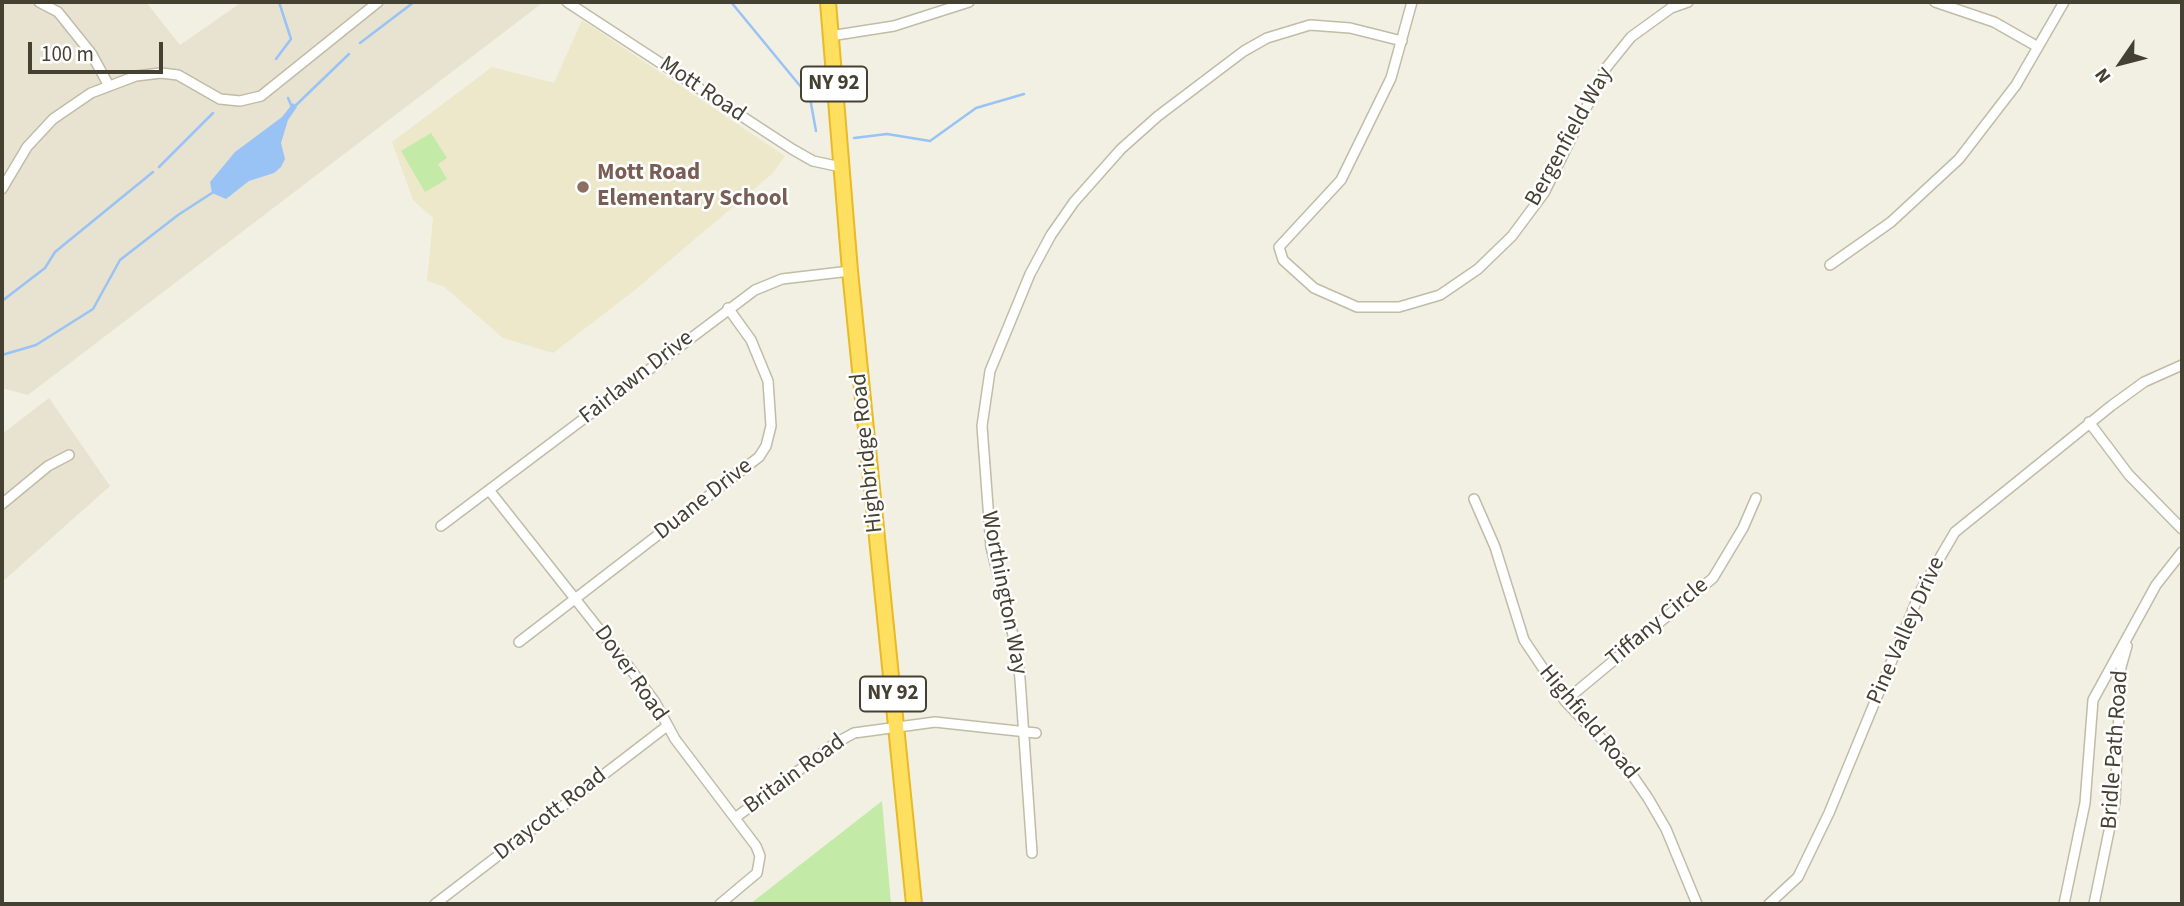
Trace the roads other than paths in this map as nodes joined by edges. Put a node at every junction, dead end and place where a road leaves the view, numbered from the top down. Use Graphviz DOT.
graph roads {
  1 [pos="39,2"];
  2 [pos="379,2"];
  3 [pos="567,2"];
  4 [pos="828,2"];
  5 [pos="969,2"];
  6 [pos="1412,2"];
  7 [pos="1688,2"];
  8 [pos="1935,2"];
  9 [pos="2064,2"];
  10 [pos="830,36"];
  11 [pos="1402,41"];
  12 [pos="2038,47"];
  13 [pos="108,84"];
  14 [pos="841,167"];
  15 [pos="2,188"];
  16 [pos="1830,265"];
  17 [pos="850,271"];
  18 [pos="728,308"];
  19 [pos="2182,365"];
  20 [pos="2089,422"];
  21 [pos="69,455"];
  22 [pos="489,490"];
  23 [pos="1756,498"];
  24 [pos="1475,499"];
  25 [pos="2,504"];
  26 [pos="441,526"];
  27 [pos="2182,529"];
  28 [pos="2182,552"];
  29 [pos="575,600"];
  30 [pos="2129,638"];
  31 [pos="519,642"];
  32 [pos="1565,701"];
  33 [pos="667,726"];
  34 [pos="897,727"];
  35 [pos="1023,732"];
  36 [pos="1036,733"];
  37 [pos="735,818"];
  38 [pos="1032,853"];
  39 [pos="435,904"];
  40 [pos="720,904"];
  41 [pos="914,904"];
  42 [pos="1697,904"];
  43 [pos="1769,904"];
  44 [pos="2064,904"];
  45 [pos="2094,904"];
  1 -- 13 [label="street"];
  2 -- 13 [label="street"];
  3 -- 14 [label="street, Mott Road"];
  4 -- 10 [label="highway, Highbridge Road / NY 92"];
  5 -- 10 [label="street"];
  6 -- 11 [label="street"];
  7 -- 11 [label="street, Bergenfield Way"];
  8 -- 12 [label="street"];
  9 -- 12 [label="street"];
  10 -- 14 [label="highway, Highbridge Road / NY 92"];
  11 -- 35 [label="street, Worthington Way"];
  12 -- 16 [label="street"];
  13 -- 15 [label="street"];
  14 -- 17 [label="highway, Highbridge Road / NY 92"];
  17 -- 18 [label="street, Fairlawn Drive"];
  17 -- 34 [label="highway, Highbridge Road / NY 92"];
  18 -- 22 [label="street, Fairlawn Drive"];
  18 -- 29 [label="street, Duane Drive"];
  19 -- 20 [label="street, Pine Valley Drive"];
  20 -- 27 [label="street"];
  20 -- 43 [label="street, Pine Valley Drive"];
  21 -- 25 [label="street"];
  22 -- 26 [label="street, Fairlawn Drive"];
  22 -- 29 [label="street, Dover Road"];
  23 -- 32 [label="street, Tiffany Circle"];
  24 -- 32 [label="street, Highfield Road"];
  28 -- 30 [label="street, Bridle Path Road"];
  29 -- 31 [label="street, Duane Drive"];
  29 -- 33 [label="street, Dover Road"];
  30 -- 44 [label="street, Bridle Path Road"];
  30 -- 45 [label="street, Bridle Path Road"];
  32 -- 42 [label="street, Highfield Road"];
  33 -- 37 [label="street, Dover Road"];
  33 -- 39 [label="street, Draycott Road"];
  34 -- 35 [label="street, Britain Road"];
  34 -- 37 [label="street, Britain Road"];
  34 -- 41 [label="highway, Highbridge Road / NY 92"];
  35 -- 36 [label="street, Britain Road"];
  35 -- 38 [label="street, Worthington Way"];
  37 -- 40 [label="street, Dover Road"];
}
